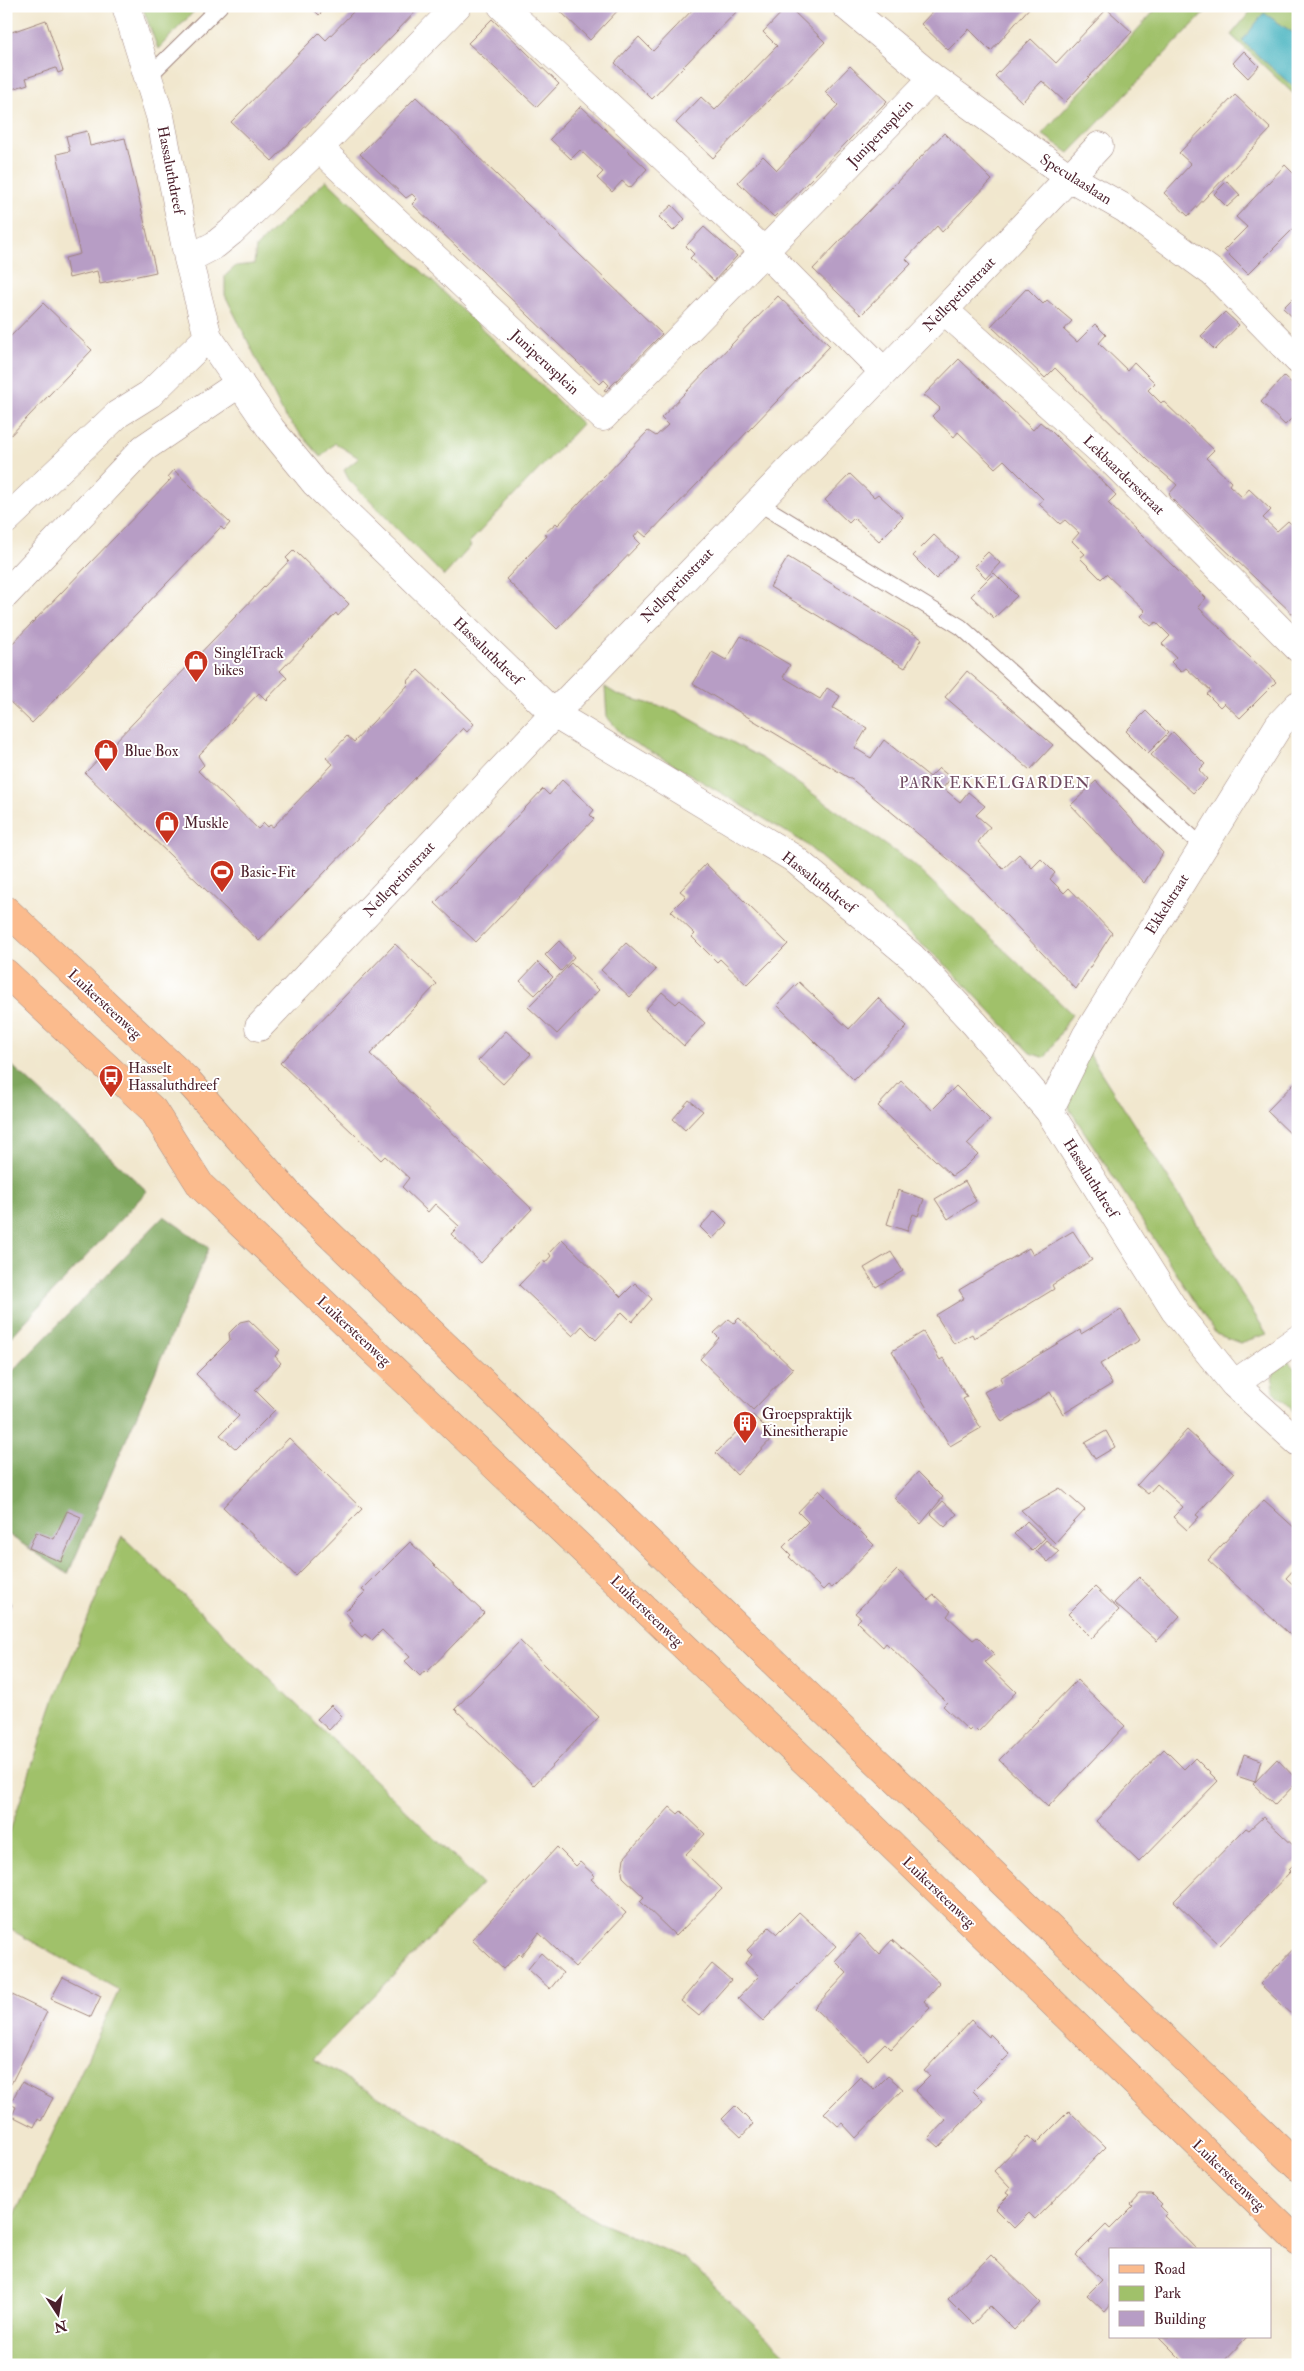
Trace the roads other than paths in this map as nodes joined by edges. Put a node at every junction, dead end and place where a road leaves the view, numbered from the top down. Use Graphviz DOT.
graph roads {
  1 [pos="126,6"];
  2 [pos="220,6"];
  3 [pos="457,6"];
  4 [pos="502,6"];
  5 [pos="846,6"];
  6 [pos="148,77"];
  7 [pos="933,78"];
  8 [pos="1099,146"];
  9 [pos="319,148"];
  10 [pos="1069,177"];
  11 [pos="765,252"];
  12 [pos="188,259"];
  13 [pos="944,310"];
  14 [pos="208,336"];
  15 [pos="1298,360"];
  16 [pos="884,372"];
  17 [pos="240,383"];
  18 [pos="757,502"];
  19 [pos="6,520"];
  20 [pos="6,594"];
  21 [pos="1298,648"];
  22 [pos="1298,705"];
  23 [pos="554,714"];
  24 [pos="1202,846"];
  25 [pos="6,910"];
  26 [pos="6,973"];
  27 [pos="259,1027"];
  28 [pos="1049,1111"];
  29 [pos="1298,1339"];
  30 [pos="1234,1384"];
  31 [pos="1298,1442"];
  32 [pos="1298,2167"];
  33 [pos="1298,2242"];
  1 -- 6 [label="street, Hassaluthdreef"];
  2 -- 6 [label="lane"];
  3 -- 9 [label="street"];
  4 -- 11 [label="street"];
  5 -- 7 [label="street, Speculaaslaan"];
  6 -- 12 [label="street, Hassaluthdreef"];
  7 -- 10 [label="street, Speculaaslaan"];
  7 -- 11 [label="street, Juniperusplein"];
  8 -- 10 [label="street, Nellepetinstraat"];
  9 -- 11 [label="street, Juniperusplein"];
  9 -- 12 [label="street"];
  10 -- 13 [label="street, Nellepetinstraat"];
  10 -- 15 [label="street, Speculaaslaan"];
  11 -- 16 [label="street"];
  12 -- 14 [label="street, Hassaluthdreef"];
  13 -- 16 [label="street, Nellepetinstraat"];
  13 -- 21 [label="street, Lekbaardersstraat"];
  14 -- 17 [label="street, Hassaluthdreef"];
  14 -- 19 [label="street"];
  16 -- 18 [label="street, Nellepetinstraat"];
  17 -- 20 [label="street"];
  17 -- 23 [label="street, Hassaluthdreef"];
  18 -- 23 [label="street, Nellepetinstraat"];
  18 -- 24 [label="lane"];
  22 -- 24 [label="street, Ekkelstraat"];
  23 -- 27 [label="street, Nellepetinstraat"];
  23 -- 28 [label="street, Hassaluthdreef"];
  24 -- 28 [label="street, Ekkelstraat"];
  25 -- 32 [label="main road, Luikersteenweg"];
  26 -- 33 [label="main road, Luikersteenweg"];
  28 -- 30 [label="street, Hassaluthdreef"];
  29 -- 30 [label="street"];
  30 -- 31 [label="street, Hassaluthdreef"];
}
